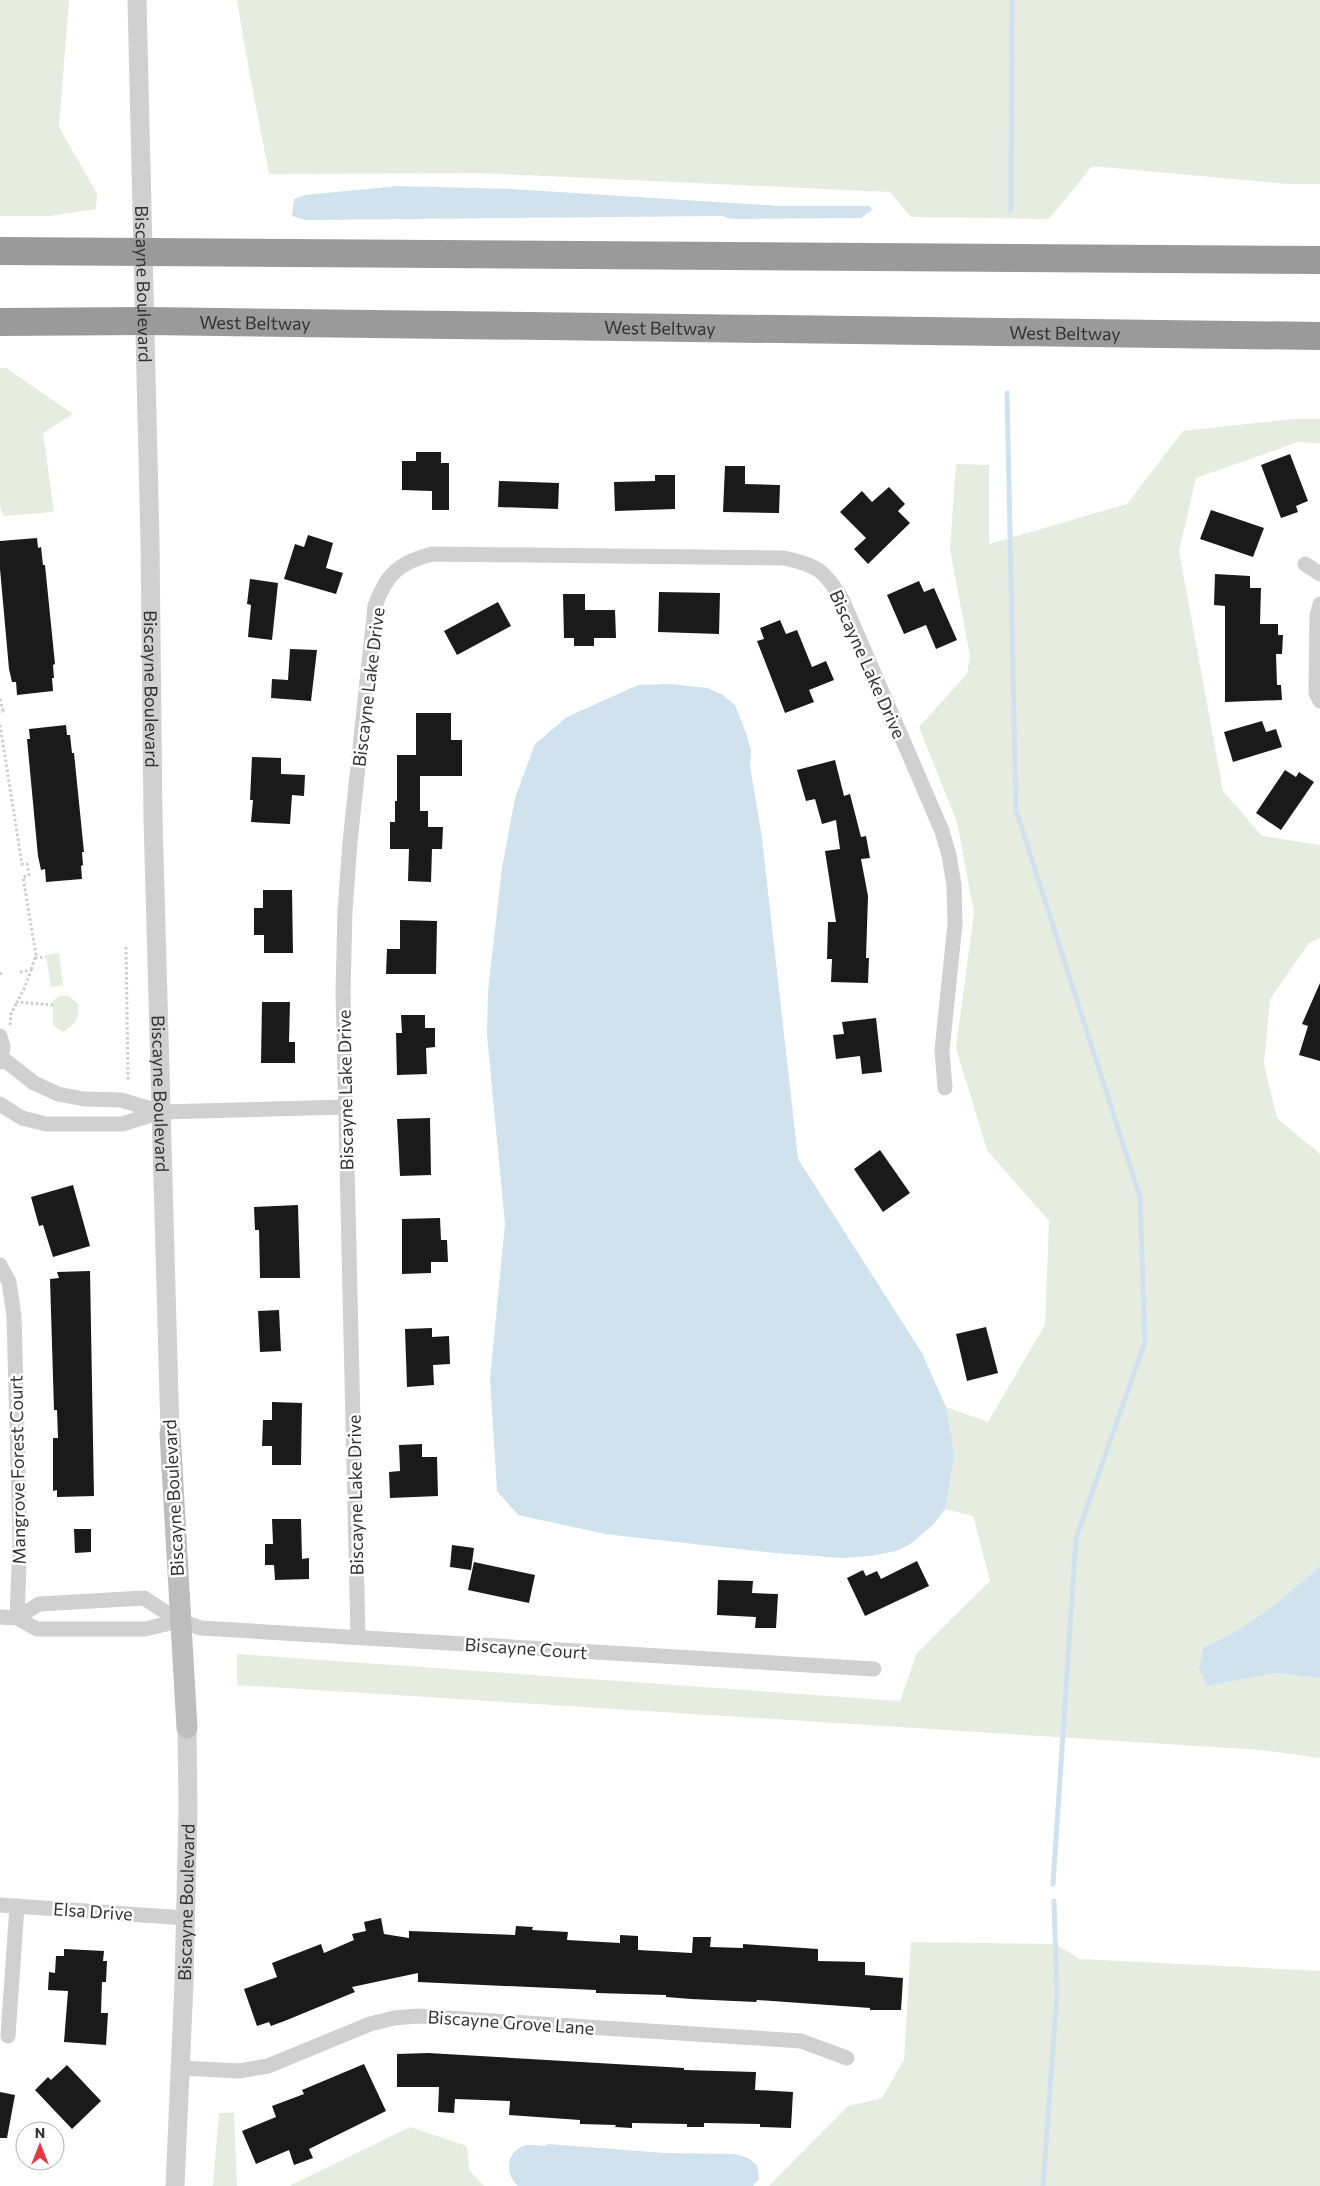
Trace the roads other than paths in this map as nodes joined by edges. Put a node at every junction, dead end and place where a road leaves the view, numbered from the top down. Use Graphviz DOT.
graph roads {
  1 [pos="138,0"];
  2 [pos="0,252"];
  3 [pos="1320,260"];
  4 [pos="0,322"];
  5 [pos="1320,336"];
  6 [pos="1305,564"];
  7 [pos="1320,574"];
  8 [pos="1320,604"];
  9 [pos="1320,701"];
  10 [pos="6,1034"];
  11 [pos="1,1060"];
  12 [pos="945,1088"];
  13 [pos="0,1104"];
  14 [pos="346,1107"];
  15 [pos="161,1112"];
  16 [pos="0,1265"];
  17 [pos="170,1433"];
  18 [pos="0,1618"];
  19 [pos="17,1618"];
  20 [pos="179,1621"];
  21 [pos="358,1637"];
  22 [pos="874,1669"];
  23 [pos="187,1728"];
  24 [pos="0,1905"];
  25 [pos="17,1906"];
  26 [pos="185,1918"];
  27 [pos="8,2036"];
  28 [pos="847,2058"];
  29 [pos="181,2068"];
  30 [pos="175,2186"];
  1 -- 15 [label="street, Biscayne Boulevard"];
  2 -- 3 [label="highway"];
  4 -- 5 [label="highway, West Beltway"];
  6 -- 7 [label="street"];
  8 -- 9 [label="street"];
  10 -- 11 [label="street"];
  11 -- 15 [label="street"];
  12 -- 14 [label="street, Biscayne Lake Drive"];
  13 -- 15 [label="street"];
  14 -- 15 [label="street"];
  14 -- 21 [label="street, Biscayne Lake Drive"];
  15 -- 17 [label="street, Biscayne Boulevard"];
  16 -- 19 [label="street, Mangrove Forest Court"];
  17 -- 20 [label="main road, Biscayne Boulevard"];
  18 -- 19 [label="street"];
  19 -- 20 [label="street"];
  19 -- 20 [label="street"];
  20 -- 21 [label="street, Biscayne Court"];
  20 -- 23 [label="main road, Biscayne Boulevard"];
  21 -- 22 [label="street, Biscayne Court"];
  23 -- 26 [label="street, Biscayne Boulevard"];
  24 -- 25 [label="street, Elsa Drive"];
  25 -- 26 [label="street, Elsa Drive"];
  25 -- 27 [label="street"];
  26 -- 29 [label="street, Biscayne Boulevard"];
  28 -- 29 [label="street, Biscayne Grove Lane"];
  29 -- 30 [label="street, Biscayne Boulevard"];
}
